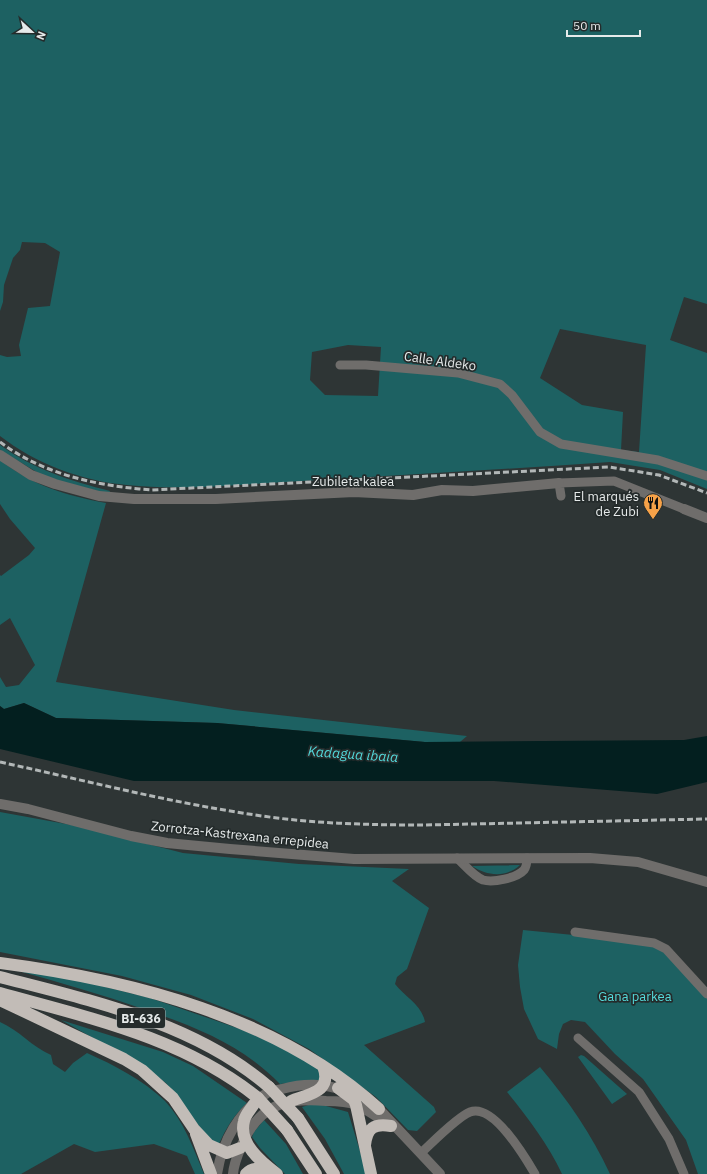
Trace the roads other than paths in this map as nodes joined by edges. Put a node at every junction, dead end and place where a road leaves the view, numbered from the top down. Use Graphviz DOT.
graph roads {
  1 [pos="340,365"];
  2 [pos="0,455"];
  3 [pos="707,476"];
  4 [pos="559,483"];
  5 [pos="561,496"];
  6 [pos="684,509"];
  7 [pos="707,518"];
  8 [pos="0,804"];
  9 [pos="457,858"];
  10 [pos="527,858"];
  11 [pos="707,882"];
  12 [pos="575,932"];
  13 [pos="0,963"];
  14 [pos="0,977"];
  15 [pos="0,994"];
  16 [pos="707,994"];
  17 [pos="0,1000"];
  18 [pos="578,1038"];
  19 [pos="323,1066"];
  20 [pos="324,1084"];
  21 [pos="338,1088"];
  22 [pos="256,1101"];
  23 [pos="291,1101"];
  24 [pos="356,1105"];
  25 [pos="379,1109"];
  26 [pos="394,1128"];
  27 [pos="194,1129"];
  28 [pos="242,1143"];
  29 [pos="365,1148"];
  30 [pos="222,1152"];
  31 [pos="421,1153"];
  32 [pos="274,1172"];
  33 [pos="211,1174"];
  34 [pos="217,1174"];
  35 [pos="233,1174"];
  36 [pos="246,1174"];
  37 [pos="316,1174"];
  38 [pos="334,1174"];
  39 [pos="371,1174"];
  40 [pos="440,1174"];
  41 [pos="535,1174"];
  42 [pos="684,1174"];
  1 -- 3 [label="street, Calle Aldeko"];
  2 -- 4 [label="street, Zubileta kalea"];
  4 -- 5 [label="street"];
  4 -- 6 [label="street, Zubileta kalea"];
  6 -- 7 [label="street, Zubileta kalea"];
  8 -- 9 [label="street, Zorrotza-Kastrexana errepidea"];
  9 -- 10 [label="street, Zorrotza-Kastrexana errepidea"];
  9 -- 10 [label="street"];
  10 -- 11 [label="street, Zorrotza-Kastrexana errepidea"];
  12 -- 16 [label="street"];
  13 -- 19 [label="highway"];
  14 -- 38 [label="highway, BI-636, bridge"];
  15 -- 22 [label="highway, BI-636"];
  17 -- 27 [label="highway"];
  18 -- 42 [label="street"];
  19 -- 20 [label="highway"];
  19 -- 25 [label="highway"];
  20 -- 21 [label="street"];
  20 -- 22 [label="street"];
  20 -- 23 [label="highway"];
  21 -- 24 [label="highway"];
  21 -- 25 [label="street"];
  22 -- 28 [label="highway"];
  22 -- 30 [label="street"];
  22 -- 37 [label="highway, BI-636, bridge"];
  23 -- 24 [label="street"];
  23 -- 28 [label="street"];
  24 -- 26 [label="street"];
  24 -- 29 [label="highway"];
  25 -- 26 [label="street"];
  26 -- 29 [label="highway"];
  26 -- 31 [label="street"];
  27 -- 30 [label="highway"];
  27 -- 33 [label="highway"];
  28 -- 30 [label="highway"];
  28 -- 32 [label="highway"];
  28 -- 35 [label="street"];
  29 -- 39 [label="highway"];
  30 -- 34 [label="street"];
  31 -- 40 [label="street"];
  31 -- 41 [label="street"];
  32 -- 36 [label="highway"];
}
